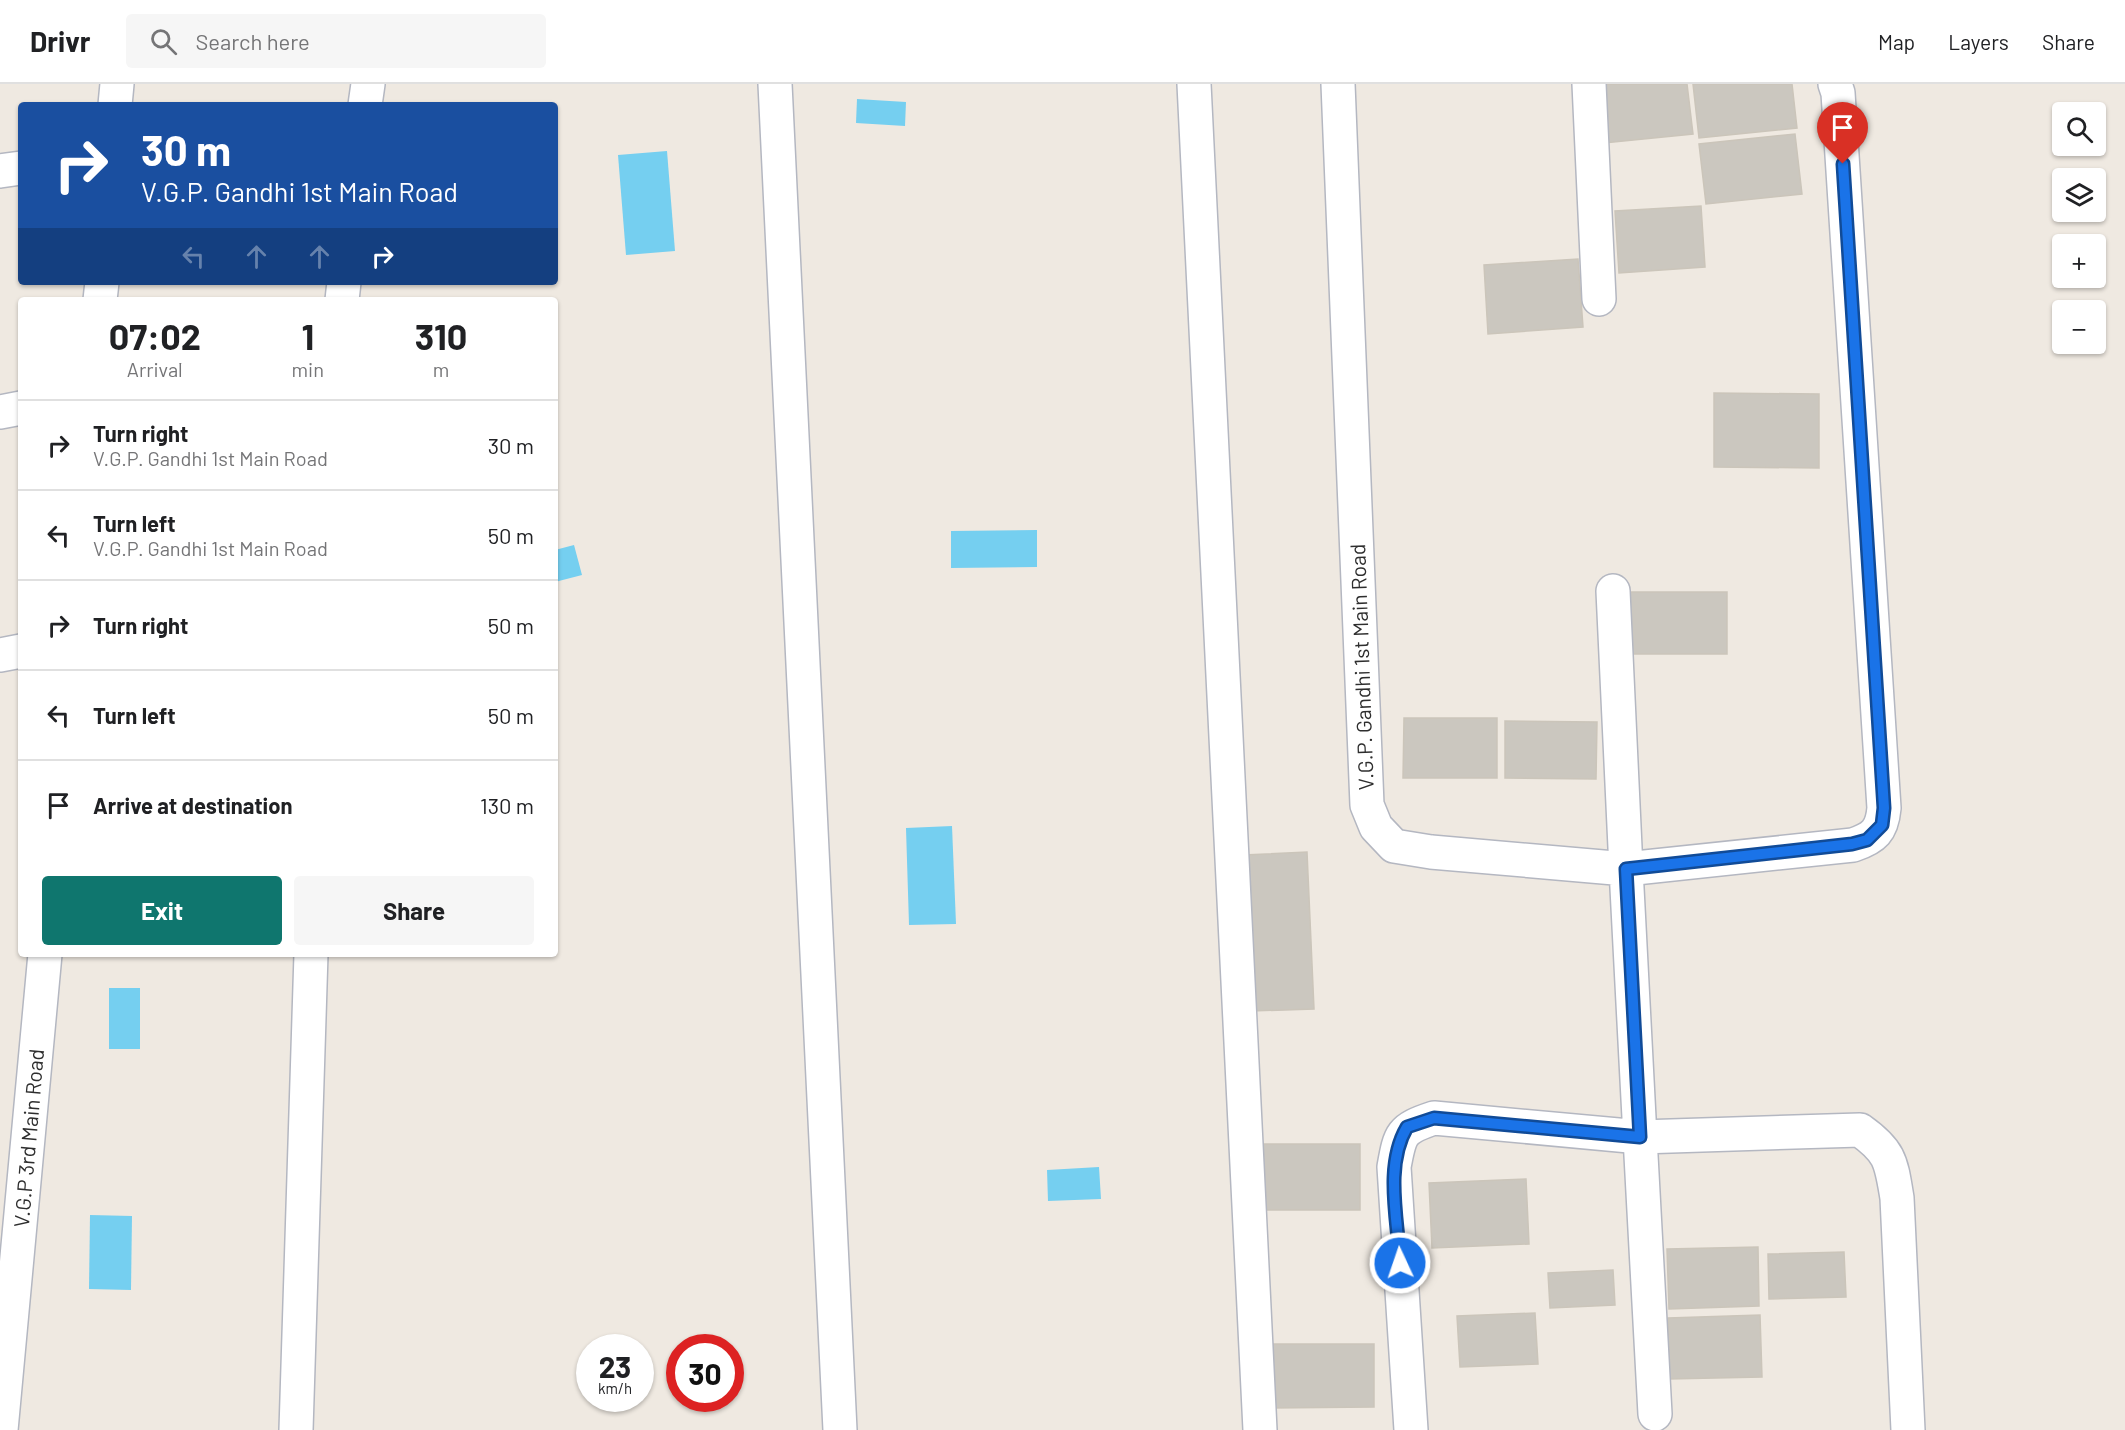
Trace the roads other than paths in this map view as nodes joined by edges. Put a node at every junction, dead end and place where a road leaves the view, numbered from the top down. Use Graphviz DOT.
graph roads {
  1 [pos="117,84"];
  2 [pos="368,84"];
  3 [pos="775,84"];
  4 [pos="1194,84"];
  5 [pos="1338,84"];
  6 [pos="1589,84"];
  7 [pos="1835,84"];
  8 [pos="115,102"];
  9 [pos="365,102"];
  10 [pos="18,168"];
  11 [pos="0,171"];
  12 [pos="1599,299"];
  13 [pos="18,409"];
  14 [pos="0,412"];
  15 [pos="1613,591"];
  16 [pos="18,652"];
  17 [pos="0,655"];
  18 [pos="1626,869"];
  19 [pos="45,957"];
  20 [pos="311,957"];
  21 [pos="1640,1137"];
  22 [pos="1655,1414"];
  23 [pos="1,1430"];
  24 [pos="296,1430"];
  25 [pos="840,1430"];
  26 [pos="1260,1430"];
  27 [pos="1411,1430"];
  28 [pos="1908,1430"];
  1 -- 8 [label="street"];
  2 -- 9 [label="street"];
  3 -- 25 [label="street"];
  4 -- 26 [label="street"];
  5 -- 18 [label="street, V.G.P. Gandhi 1st Main Road"];
  6 -- 12 [label="street"];
  7 -- 18 [label="street, V.G.P. Gandhi 1st Main Road"];
  10 -- 11 [label="street"];
  13 -- 14 [label="street"];
  15 -- 18 [label="street"];
  16 -- 17 [label="street"];
  18 -- 21 [label="street"];
  19 -- 23 [label="street, V.G.P 3rd Main Road"];
  20 -- 24 [label="street"];
  21 -- 22 [label="street"];
  21 -- 27 [label="street"];
  21 -- 28 [label="street"];
}
